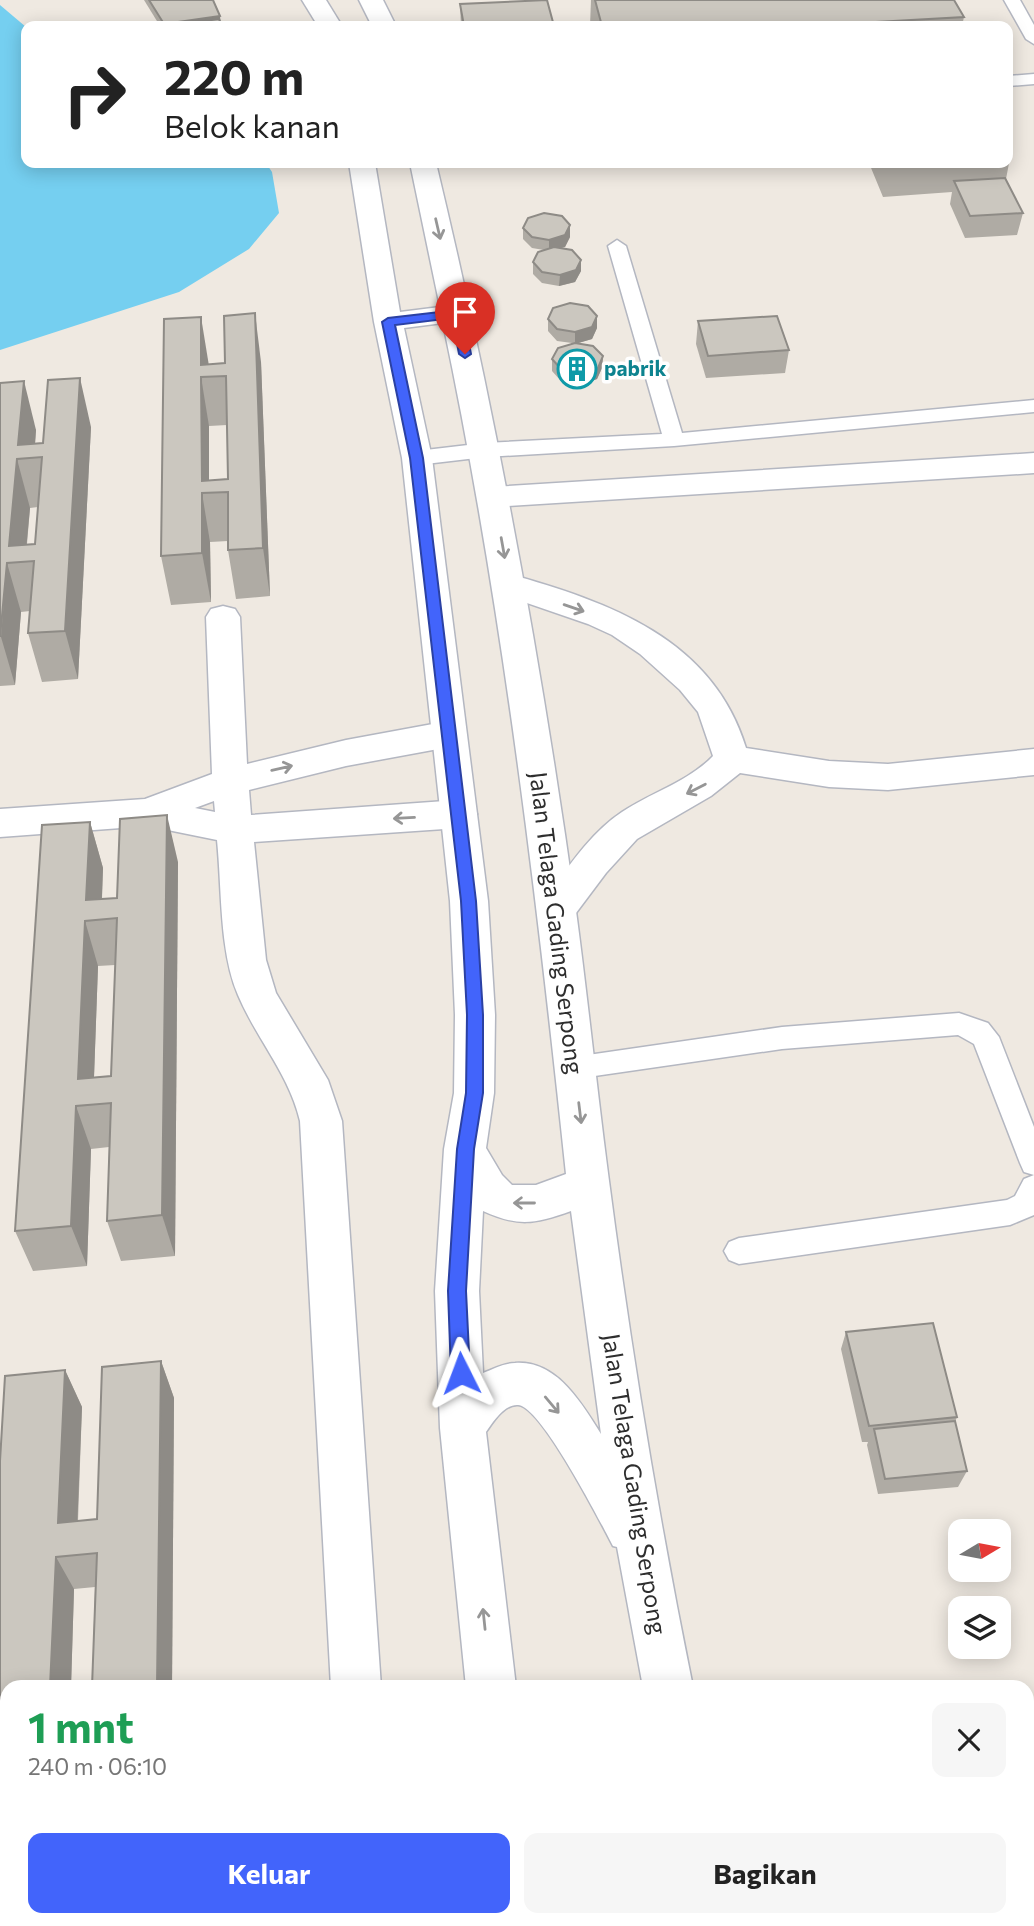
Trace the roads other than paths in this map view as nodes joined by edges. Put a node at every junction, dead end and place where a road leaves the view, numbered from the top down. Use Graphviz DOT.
graph roads {
  1 [pos="314,0"];
  2 [pos="371,0"];
  3 [pos="1012,0"];
  4 [pos="327,21"];
  5 [pos="382,21"];
  6 [pos="1034,39"];
  7 [pos="1034,79"];
  8 [pos="1013,81"];
  9 [pos="363,168"];
  10 [pos="424,168"];
  11 [pos="617,246"];
  12 [pos="457,313"];
  13 [pos="388,322"];
  14 [pos="1034,406"];
  15 [pos="674,440"];
  16 [pos="485,450"];
  17 [pos="416,458"];
  18 [pos="1034,463"];
  19 [pos="493,497"];
  20 [pos="509,585"];
  21 [pos="222,617"];
  22 [pos="449,734"];
  23 [pos="732,760"];
  24 [pos="1034,762"];
  25 [pos="230,781"];
  26 [pos="148,812"];
  27 [pos="458,814"];
  28 [pos="0,823"];
  29 [pos="234,830"];
  30 [pos="556,911"];
  31 [pos="574,1068"];
  32 [pos="465,1149"];
  33 [pos="1034,1163"];
  34 [pos="588,1184"];
  35 [pos="1034,1188"];
  36 [pos="739,1251"];
  37 [pos="463,1428"];
  38 [pos="642,1548"];
  39 [pos="356,1680"];
  40 [pos="490,1680"];
  41 [pos="667,1680"];
  1 -- 4 [label="main road"];
  2 -- 5 [label="main road"];
  3 -- 6 [label="lane"];
  7 -- 8 [label="lane"];
  9 -- 13 [label="main road"];
  10 -- 12 [label="main road, Jalan Telaga Gading Serpong, one-way"];
  11 -- 15 [label="lane"];
  12 -- 13 [label="main road"];
  12 -- 16 [label="main road, Jalan Telaga Gading Serpong"];
  13 -- 17 [label="main road"];
  14 -- 15 [label="lane"];
  15 -- 16 [label="lane"];
  16 -- 17 [label="lane"];
  16 -- 19 [label="main road, Jalan Telaga Gading Serpong"];
  17 -- 22 [label="main road"];
  18 -- 19 [label="main road"];
  19 -- 20 [label="main road, Jalan Telaga Gading Serpong, one-way"];
  20 -- 23 [label="main road, one-way"];
  20 -- 30 [label="main road, Jalan Telaga Gading Serpong"];
  21 -- 25 [label="main road"];
  25 -- 22 [label="main road, one-way"];
  22 -- 27 [label="main road"];
  23 -- 24 [label="main road"];
  23 -- 30 [label="main road, one-way"];
  25 -- 26 [label="main road"];
  25 -- 29 [label="main road"];
  26 -- 28 [label="main road"];
  26 -- 29 [label="main road"];
  27 -- 29 [label="main road, one-way"];
  27 -- 32 [label="main road"];
  29 -- 39 [label="main road"];
  30 -- 31 [label="main road, Jalan Telaga Gading Serpong"];
  31 -- 33 [label="lane"];
  31 -- 34 [label="main road, Jalan Telaga Gading Serpong, one-way"];
  34 -- 32 [label="main road, one-way"];
  32 -- 37 [label="main road"];
  34 -- 38 [label="main road, Jalan Telaga Gading Serpong"];
  35 -- 36 [label="lane"];
  37 -- 38 [label="main road, one-way"];
  40 -- 37 [label="main road, one-way"];
  38 -- 41 [label="main road, Jalan Telaga Gading Serpong"];
}
